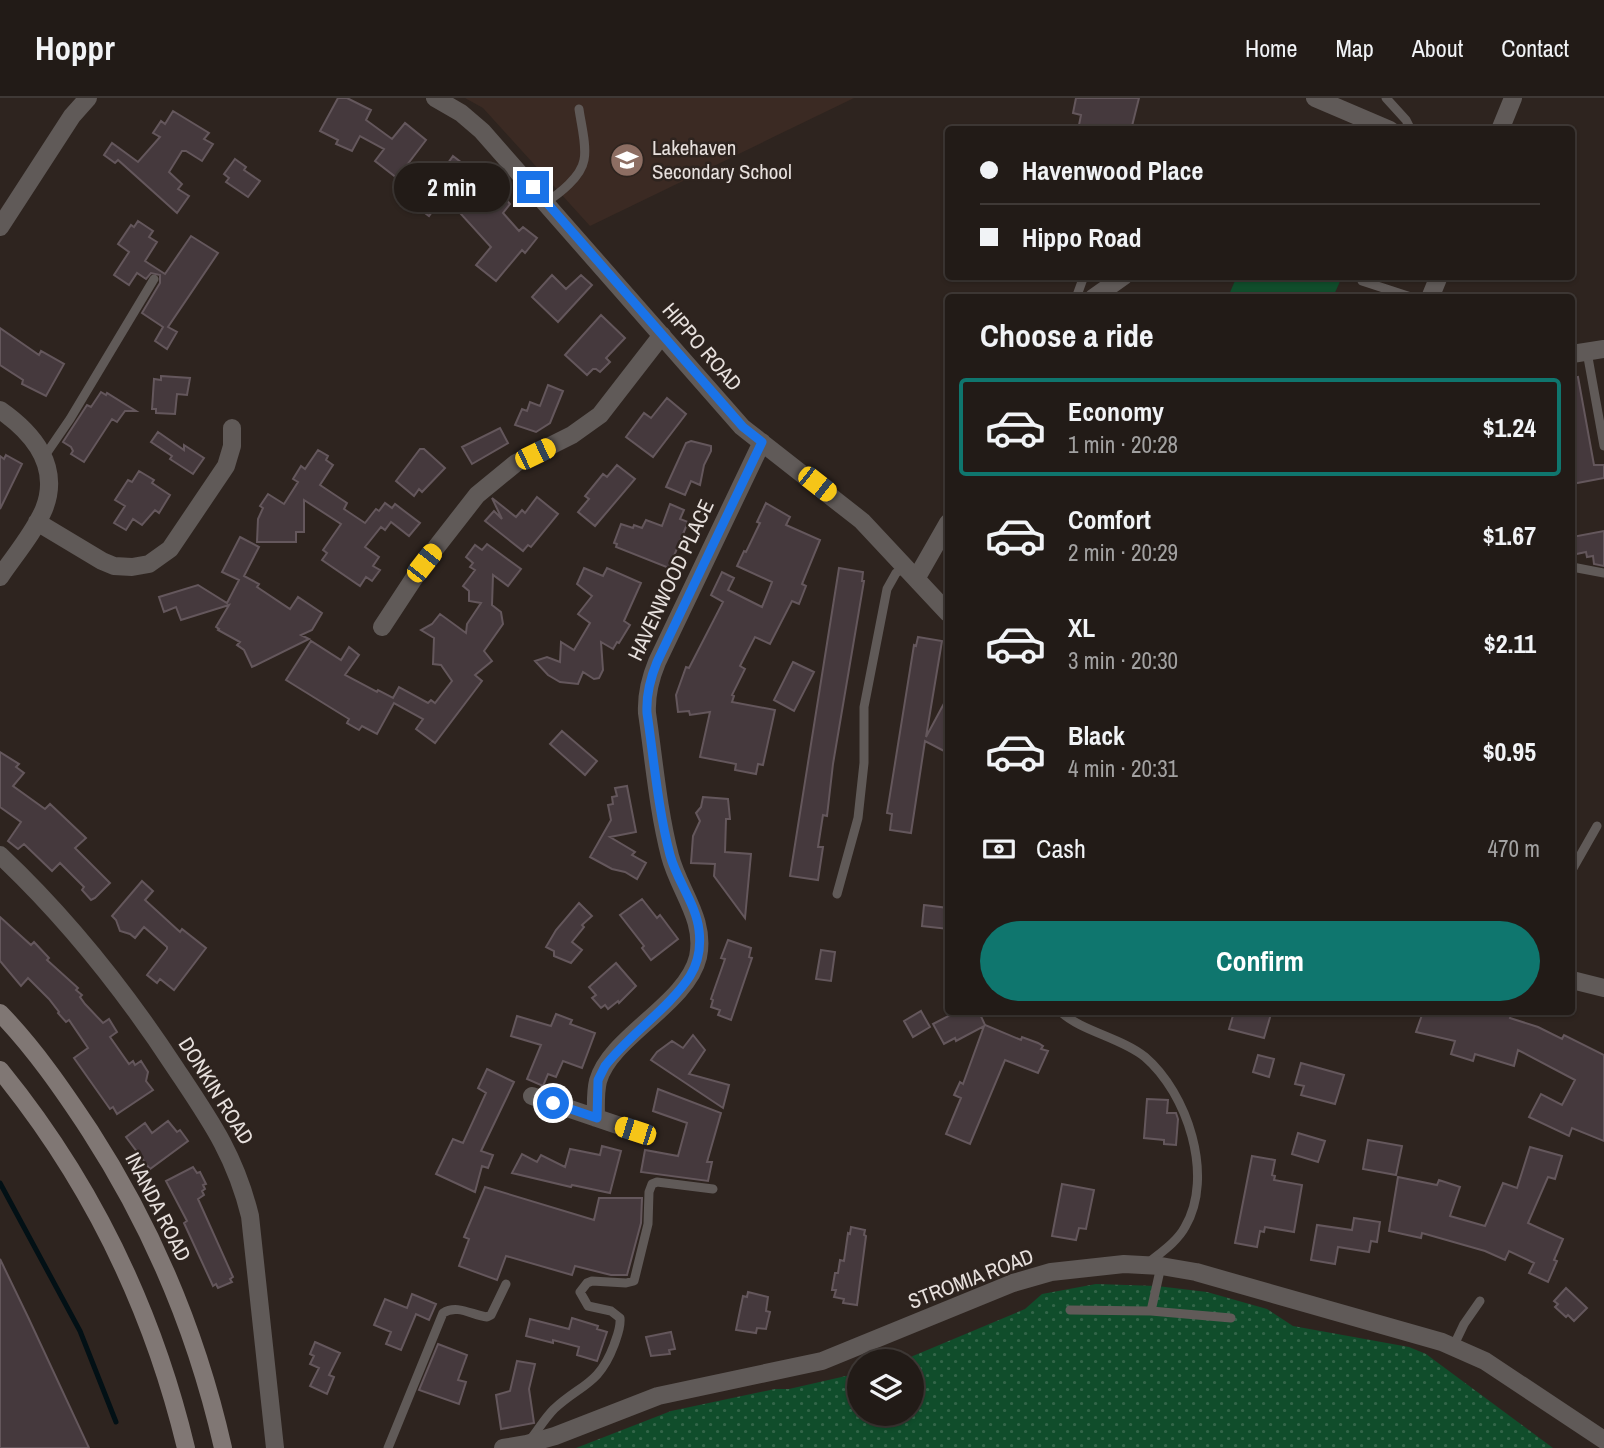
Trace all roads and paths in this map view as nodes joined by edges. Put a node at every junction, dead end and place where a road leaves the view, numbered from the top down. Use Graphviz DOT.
graph roads {
  1 [pos="88,98"];
  2 [pos="435,98"];
  3 [pos="1315,98"];
  4 [pos="1386,98"];
  5 [pos="1513,98"];
  6 [pos="579,109"];
  7 [pos="1381,126"];
  8 [pos="1409,126"];
  9 [pos="1502,126"];
  10 [pos="546,202"];
  11 [pos="0,227"];
  12 [pos="154,279"];
  13 [pos="1118,280"];
  14 [pos="1363,281"];
  15 [pos="1099,294"];
  16 [pos="1402,294"];
  17 [pos="662,335"];
  18 [pos="1587,351"];
  19 [pos="0,410"];
  20 [pos="232,428"];
  21 [pos="762,442"];
  22 [pos="1604,446"];
  23 [pos="44,457"];
  24 [pos="37,522"];
  25 [pos="945,527"];
  26 [pos="1575,568"];
  27 [pos="910,573"];
  28 [pos="1604,573"];
  29 [pos="0,577"];
  30 [pos="945,610"];
  31 [pos="382,627"];
  32 [pos="1597,827"];
  33 [pos="0,855"];
  34 [pos="1575,865"];
  35 [pos="837,894"];
  36 [pos="1575,980"];
  37 [pos="1602,983"];
  38 [pos="0,1013"];
  39 [pos="1065,1015"];
  40 [pos="0,1070"];
  41 [pos="531,1096"];
  42 [pos="597,1118"];
  43 [pos="635,1131"];
  44 [pos="713,1189"];
  45 [pos="1153,1266"];
  46 [pos="506,1284"];
  47 [pos="1480,1301"];
  48 [pos="1070,1310"];
  49 [pos="1151,1311"];
  50 [pos="1231,1318"];
  51 [pos="1453,1347"];
  52 [pos="1604,1440"];
  53 [pos="527,1444"];
  54 [pos="186,1448"];
  55 [pos="223,1448"];
  56 [pos="275,1448"];
  57 [pos="388,1448"];
  58 [pos="503,1448"];
  1 -- 11 [label="street"];
  2 -- 10 [label="street, HIPPO ROAD"];
  3 -- 7 [label="street"];
  4 -- 8 [label="lane"];
  5 -- 9 [label="street"];
  6 -- 10 [label="lane"];
  10 -- 17 [label="street, HIPPO ROAD"];
  12 -- 23 [label="lane"];
  13 -- 15 [label="street"];
  14 -- 16 [label="lane"];
  17 -- 21 [label="street, HIPPO ROAD"];
  17 -- 31 [label="street"];
  18 -- 22 [label="lane"];
  19 -- 23 [label="street"];
  20 -- 24 [label="street"];
  21 -- 27 [label="street, HIPPO ROAD"];
  21 -- 42 [label="street, HAVENWOOD PLACE"];
  23 -- 24 [label="street"];
  24 -- 29 [label="street"];
  25 -- 27 [label="street"];
  26 -- 28 [label="lane"];
  27 -- 30 [label="street, HIPPO ROAD"];
  27 -- 35 [label="lane"];
  32 -- 34 [label="lane"];
  33 -- 56 [label="street, DONKIN ROAD"];
  36 -- 37 [label="street"];
  38 -- 55 [label="main road, INANDA ROAD"];
  39 -- 45 [label="lane"];
  40 -- 54 [label="main road"];
  41 -- 42 [label="street"];
  42 -- 43 [label="street"];
  44 -- 53 [label="lane"];
  45 -- 49 [label="lane"];
  45 -- 51 [label="street, STROMIA ROAD"];
  45 -- 53 [label="street, STROMIA ROAD"];
  46 -- 57 [label="lane"];
  47 -- 51 [label="lane"];
  48 -- 49 [label="lane"];
  49 -- 50 [label="lane"];
  51 -- 52 [label="street, STROMIA ROAD"];
  53 -- 58 [label="street, STROMIA ROAD"];
}
